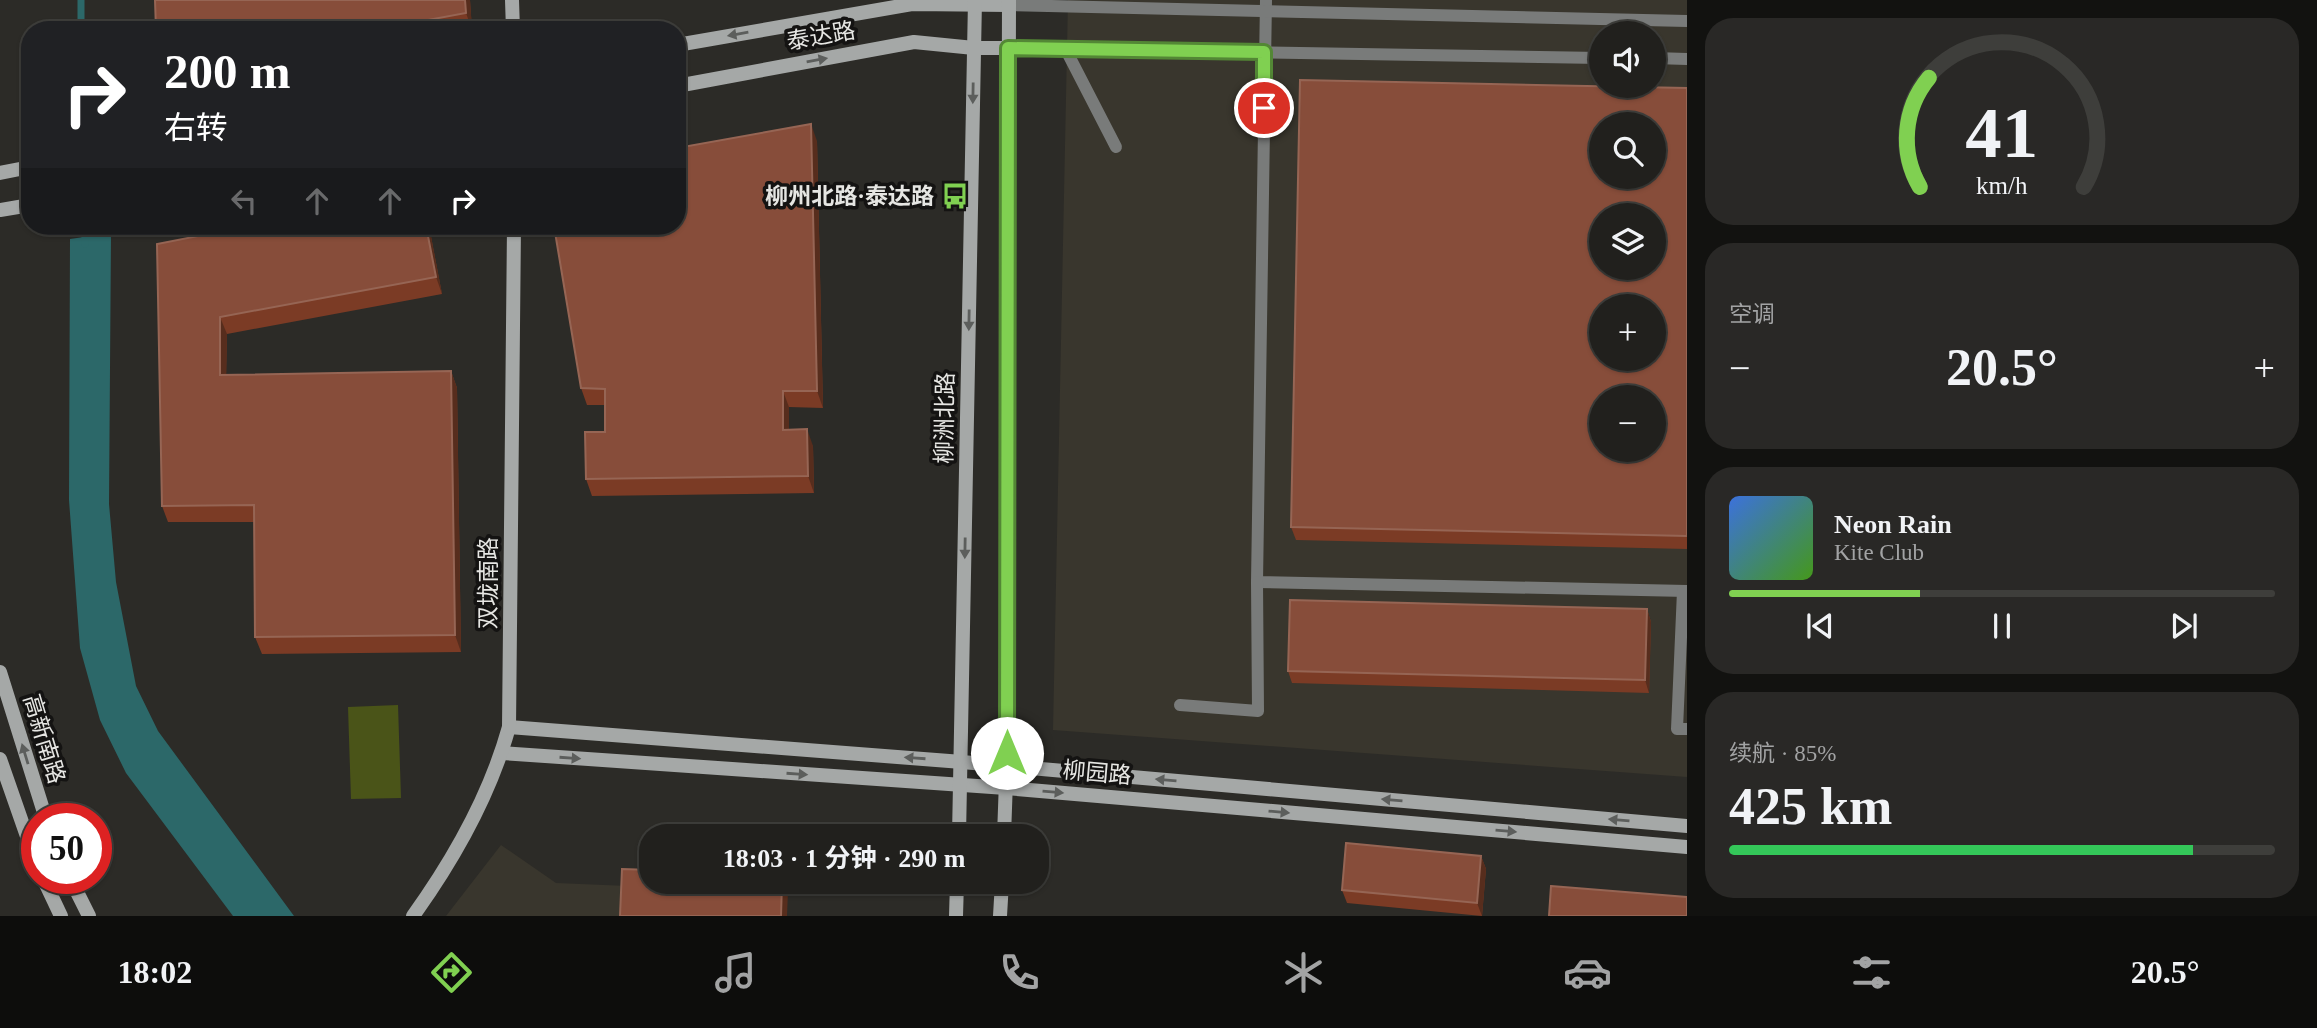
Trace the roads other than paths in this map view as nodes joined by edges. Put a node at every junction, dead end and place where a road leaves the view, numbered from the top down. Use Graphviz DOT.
graph roads {
  1 [pos="515,1"];
  2 [pos="1009,2"];
  3 [pos="975,3"];
  4 [pos="1266,6"];
  5 [pos="514,21"];
  6 [pos="1687,21"];
  7 [pos="686,43"];
  8 [pos="974,48"];
  9 [pos="1008,48"];
  10 [pos="1066,50"];
  11 [pos="1264,52"];
  12 [pos="1589,58"];
  13 [pos="1666,58"];
  14 [pos="1687,59"];
  15 [pos="686,84"];
  16 [pos="1115,147"];
  17 [pos="21,169"];
  18 [pos="0,173"];
  19 [pos="21,206"];
  20 [pos="0,210"];
  21 [pos="514,235"];
  22 [pos="1257,582"];
  23 [pos="1685,591"];
  24 [pos="0,672"];
  25 [pos="1180,705"];
  26 [pos="509,727"];
  27 [pos="1687,729"];
  28 [pos="502,753"];
  29 [pos="0,759"];
  30 [pos="962,762"];
  31 [pos="1007,766"];
  32 [pos="960,786"];
  33 [pos="1006,788"];
  34 [pos="41,803"];
  35 [pos="21,819"];
  36 [pos="959,824"];
  37 [pos="1004,824"];
  38 [pos="1687,826"];
  39 [pos="1687,847"];
  40 [pos="51,894"];
  41 [pos="78,894"];
  42 [pos="957,894"];
  43 [pos="1001,894"];
  44 [pos="61,916"];
  45 [pos="89,916"];
  46 [pos="413,916"];
  47 [pos="957,916"];
  48 [pos="1000,916"];
  1 -- 5 [label="street"];
  2 -- 3 [label="street, 泰达路"];
  2 -- 4 [label="lane"];
  2 -- 9 [label="street"];
  3 -- 7 [label="street, 泰达路, one-way"];
  3 -- 8 [label="street, 柳洲北路"];
  4 -- 6 [label="lane"];
  4 -- 11 [label="lane"];
  8 -- 9 [label="street, 泰达路"];
  15 -- 8 [label="street, 泰达路, one-way"];
  8 -- 30 [label="street, 柳洲北路, one-way"];
  9 -- 10 [label="lane"];
  9 -- 31 [label="street"];
  10 -- 11 [label="lane"];
  10 -- 16 [label="lane"];
  11 -- 12 [label="lane"];
  11 -- 22 [label="lane"];
  13 -- 14 [label="lane"];
  17 -- 18 [label="street"];
  19 -- 20 [label="street"];
  21 -- 26 [label="street, 双垅南路"];
  22 -- 23 [label="lane"];
  22 -- 25 [label="lane"];
  23 -- 27 [label="lane"];
  34 -- 24 [label="street, 高新南路, one-way"];
  26 -- 28 [label="street, 双垅南路"];
  30 -- 26 [label="street, 柳园路, one-way"];
  28 -- 32 [label="street, 柳园路, one-way"];
  28 -- 46 [label="street, 双垅南路"];
  29 -- 35 [label="street, 高新南路"];
  30 -- 31 [label="street, 柳园路"];
  30 -- 32 [label="street, 柳洲北路"];
  31 -- 33 [label="street"];
  38 -- 31 [label="street, 柳园路, one-way"];
  32 -- 33 [label="street, 柳园路"];
  32 -- 36 [label="street, 柳洲北路"];
  33 -- 37 [label="street"];
  33 -- 39 [label="street, 柳园路, one-way"];
  40 -- 44 [label="street"];
  41 -- 45 [label="street"];
  42 -- 47 [label="street"];
  43 -- 48 [label="street"];
}
